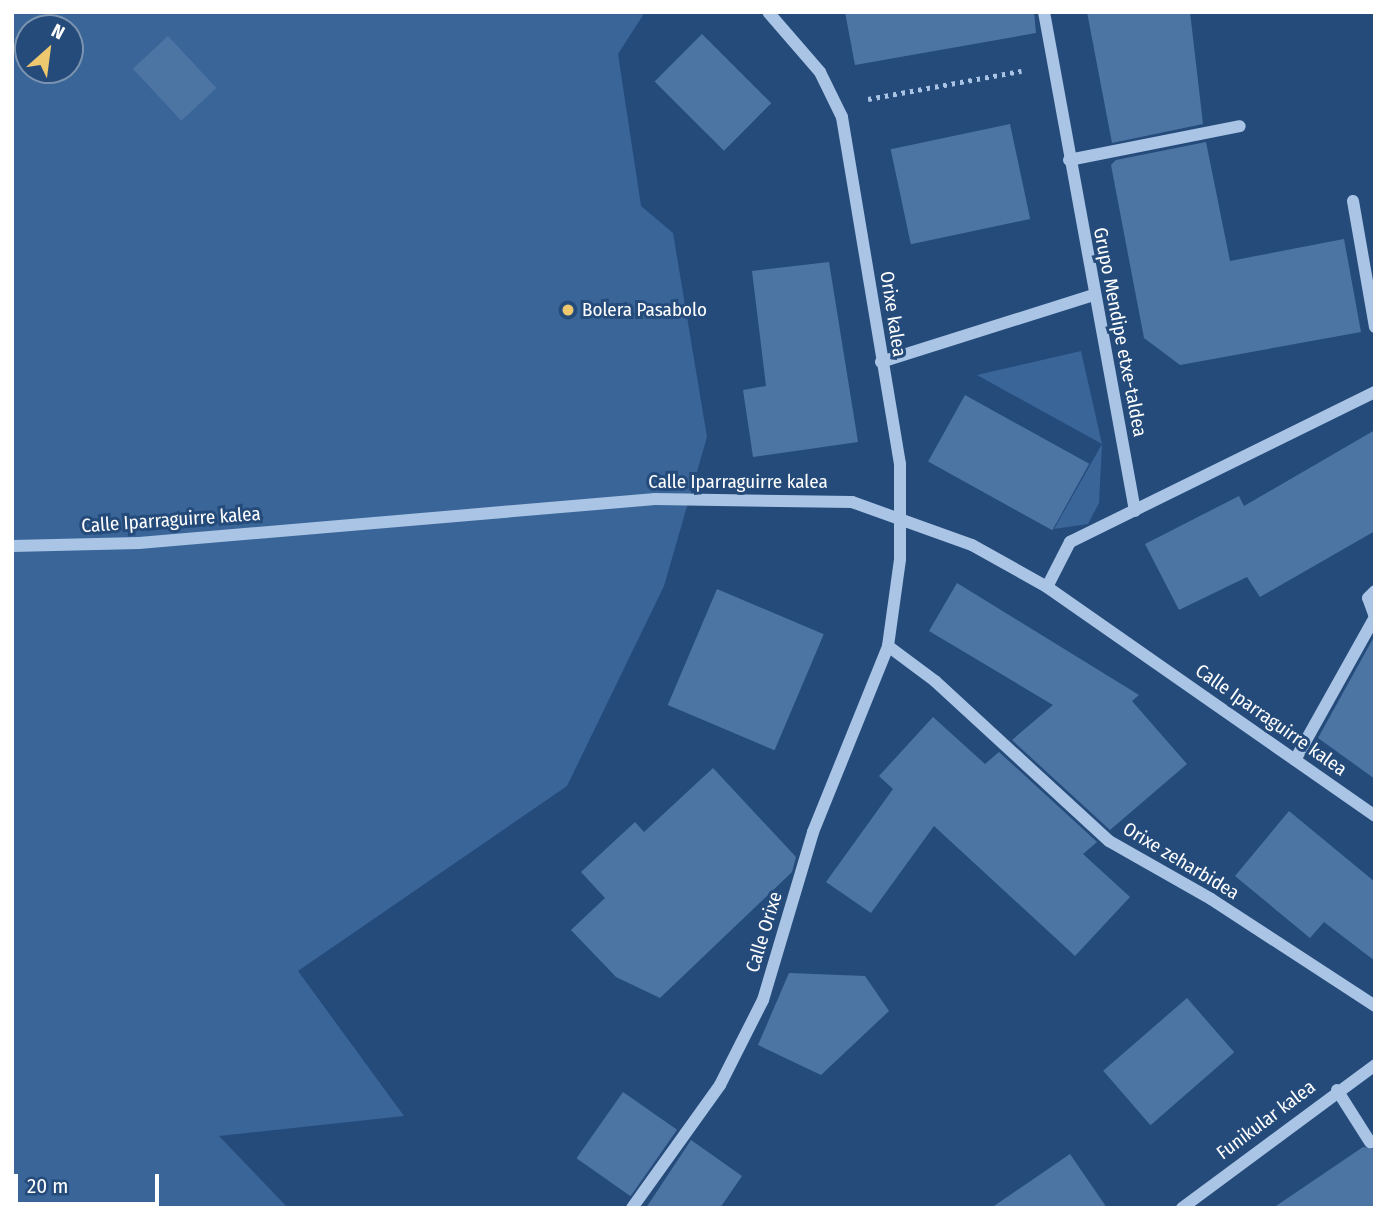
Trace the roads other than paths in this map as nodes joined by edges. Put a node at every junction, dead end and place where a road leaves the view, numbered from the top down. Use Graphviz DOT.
graph roads {
  1 [pos="768,12"];
  2 [pos="1044,12"];
  3 [pos="1240,126"];
  4 [pos="1069,160"];
  5 [pos="1353,201"];
  6 [pos="1093,295"];
  7 [pos="1375,327"];
  8 [pos="881,362"];
  9 [pos="1375,391"];
  10 [pos="1135,512"];
  11 [pos="900,516"];
  12 [pos="12,546"];
  13 [pos="1047,587"];
  14 [pos="1375,591"];
  15 [pos="888,646"];
  16 [pos="1295,760"];
  17 [pos="1375,816"];
  18 [pos="1375,1006"];
  19 [pos="1375,1065"];
  20 [pos="1337,1090"];
  21 [pos="1370,1142"];
  22 [pos="632,1208"];
  23 [pos="1182,1208"];
  1 -- 8 [label="street, Orixe kalea"];
  2 -- 4 [label="street, Grupo Mendipe etxe-taldea"];
  3 -- 4 [label="street"];
  4 -- 6 [label="street, Grupo Mendipe etxe-taldea"];
  5 -- 7 [label="street"];
  6 -- 8 [label="street"];
  6 -- 10 [label="street, Grupo Mendipe etxe-taldea"];
  8 -- 11 [label="street, Orixe kalea"];
  9 -- 10 [label="street"];
  10 -- 13 [label="street"];
  11 -- 12 [label="street, Calle Iparraguirre kalea"];
  11 -- 13 [label="street, Calle Iparraguirre kalea"];
  11 -- 15 [label="street, Orixe kalea"];
  13 -- 16 [label="street, Calle Iparraguirre kalea"];
  14 -- 16 [label="street"];
  15 -- 18 [label="street, Orixe zeharbidea"];
  15 -- 22 [label="street, Calle Orixe"];
  16 -- 17 [label="street, Calle Iparraguirre kalea"];
  19 -- 20 [label="street, Funikular kalea"];
  20 -- 21 [label="street"];
  20 -- 23 [label="street, Funikular kalea"];
}
